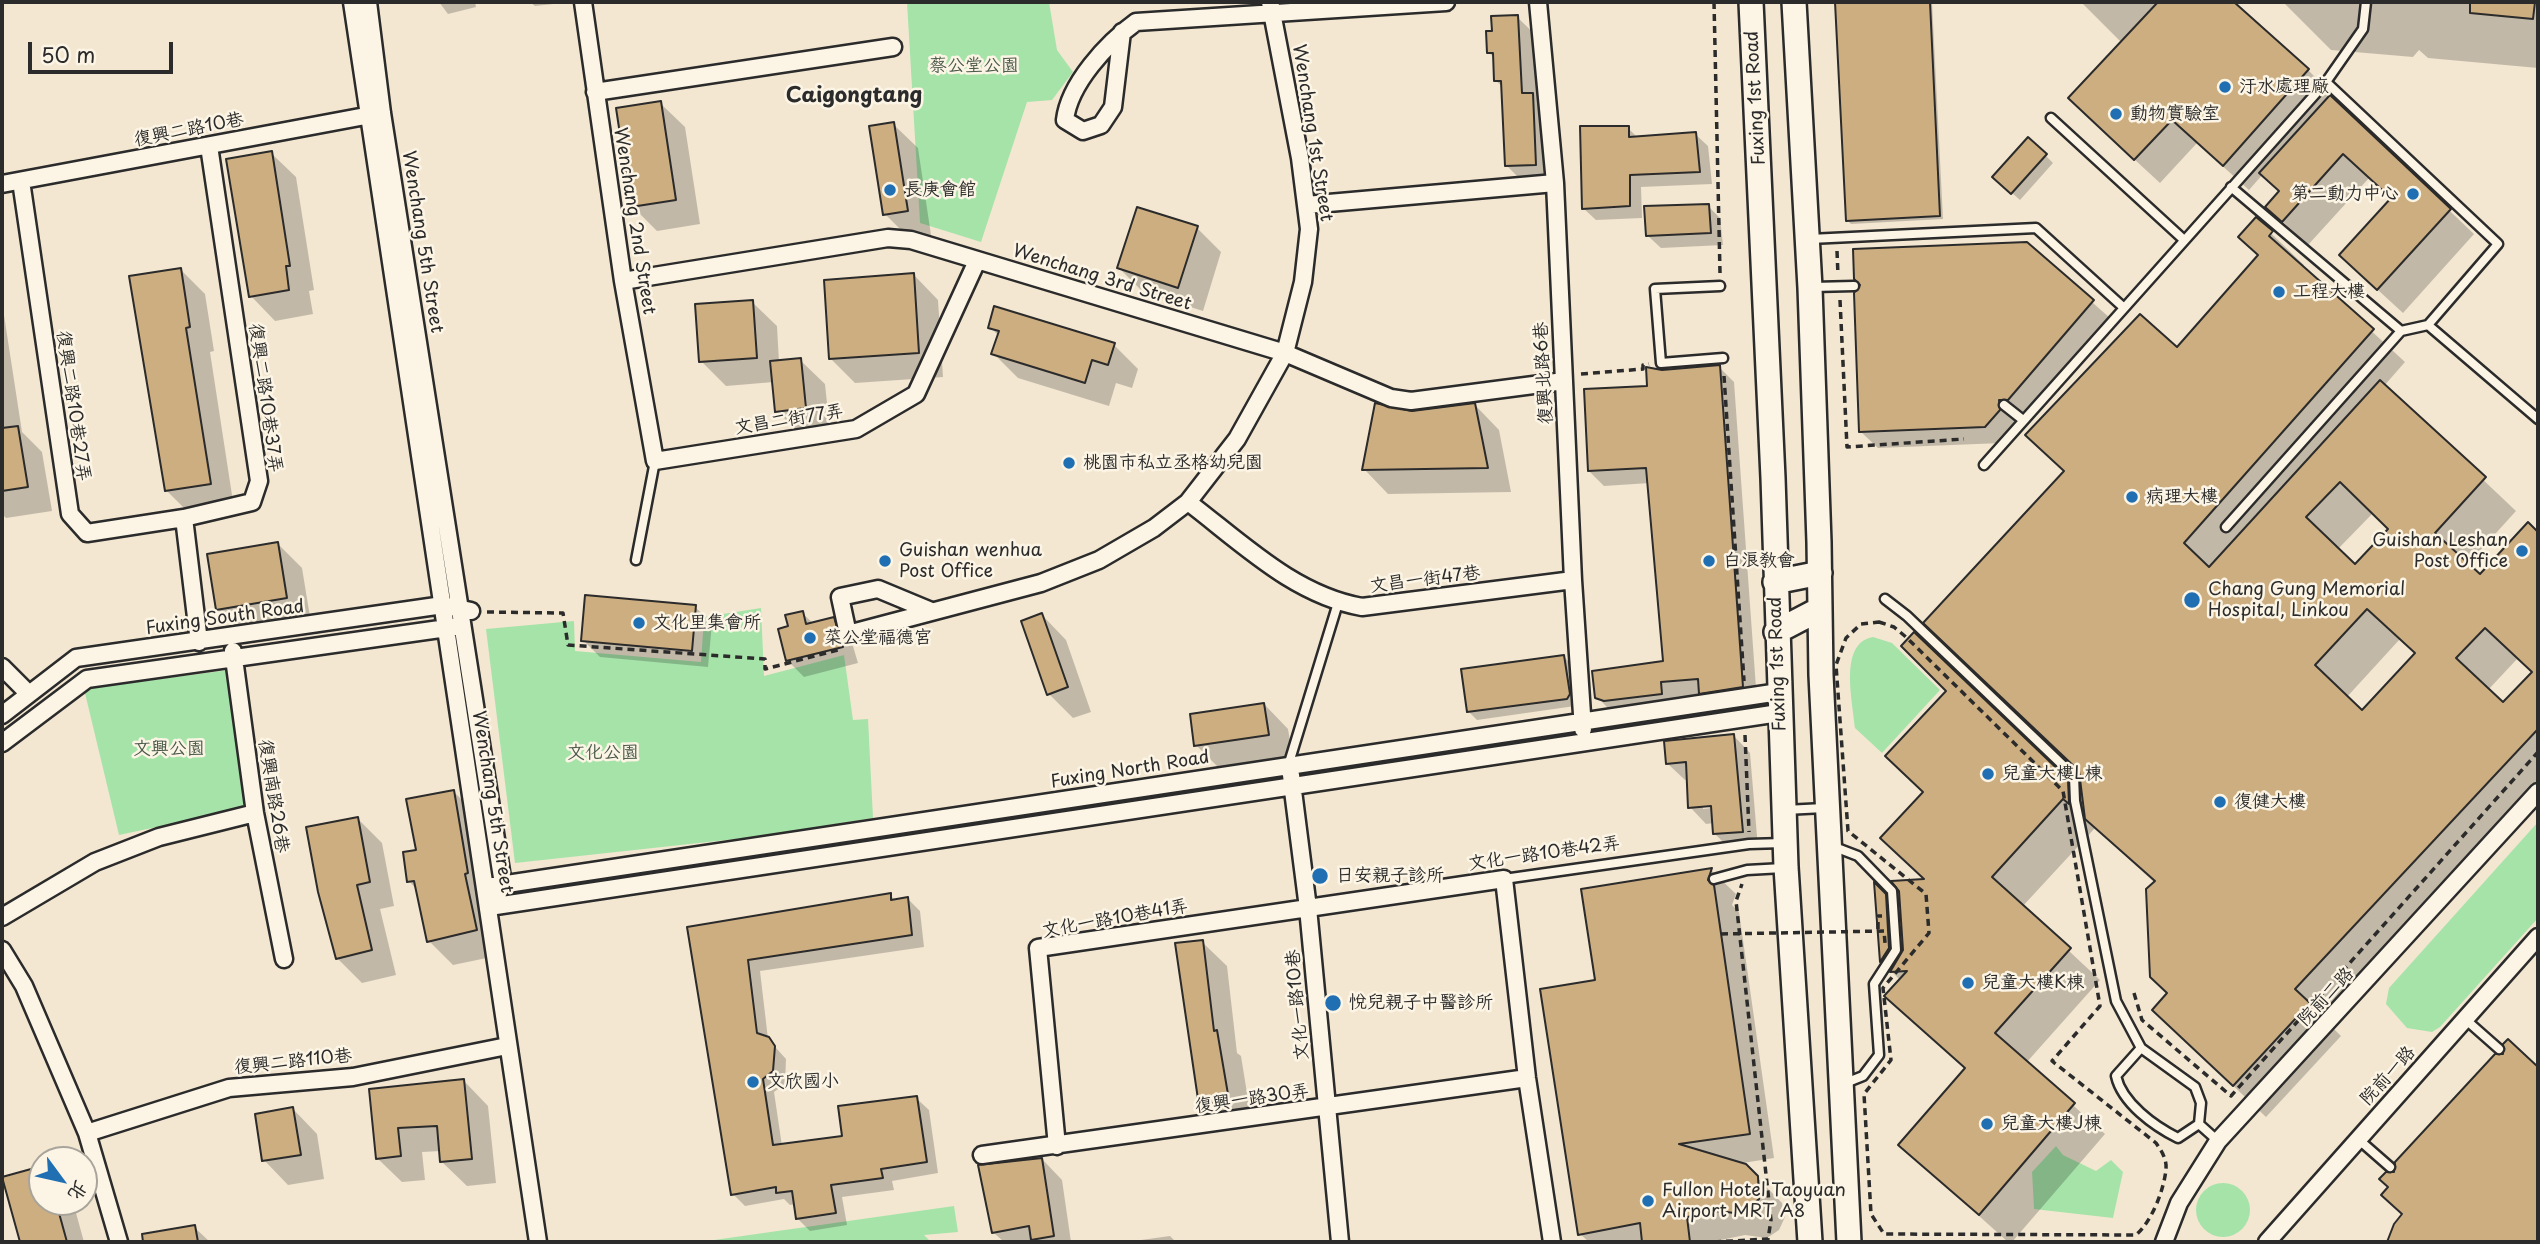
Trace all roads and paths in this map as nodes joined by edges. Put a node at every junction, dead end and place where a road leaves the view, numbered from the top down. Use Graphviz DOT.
graph roads {
  1 [pos="352,2"];
  2 [pos="368,2"];
  3 [pos="583,2"];
  4 [pos="1446,2"];
  5 [pos="1538,2"];
  6 [pos="1714,2"];
  7 [pos="1751,2"];
  8 [pos="1794,2"];
  9 [pos="2366,2"];
  10 [pos="1271,6"];
  11 [pos="1122,32"];
  12 [pos="892,47"];
  13 [pos="2326,82"];
  14 [pos="595,92"];
  15 [pos="376,114"];
  16 [pos="2051,118"];
  17 [pos="209,146"];
  18 [pos="22,181"];
  19 [pos="1555,183"];
  20 [pos="2,184"];
  21 [pos="2231,187"];
  22 [pos="1306,205"];
  23 [pos="1836,237"];
  24 [pos="1807,239"];
  25 [pos="2183,239"];
  26 [pos="977,261"];
  27 [pos="622,281"];
  28 [pos="1720,286"];
  29 [pos="1839,286"];
  30 [pos="1854,286"];
  31 [pos="1810,288"];
  32 [pos="2123,307"];
  33 [pos="2428,325"];
  34 [pos="2401,331"];
  35 [pos="1285,353"];
  36 [pos="1723,358"];
  37 [pos="1661,363"];
  38 [pos="1564,378"];
  39 [pos="2004,405"];
  40 [pos="2538,419"];
  41 [pos="2023,420"];
  42 [pos="1964,439"];
  43 [pos="653,453"];
  44 [pos="1984,465"];
  45 [pos="1188,502"];
  46 [pos="184,518"];
  47 [pos="2226,527"];
  48 [pos="636,560"];
  49 [pos="1820,573"];
  50 [pos="1573,580"];
  51 [pos="1775,582"];
  52 [pos="1885,599"];
  53 [pos="1338,603"];
  54 [pos="458,608"];
  55 [pos="1820,608"];
  56 [pos="931,611"];
  57 [pos="454,627"];
  58 [pos="1776,632"];
  59 [pos="848,634"];
  60 [pos="232,638"];
  61 [pos="199,642"];
  62 [pos="233,660"];
  63 [pos="2,667"];
  64 [pos="28,693"];
  65 [pos="1779,703"];
  66 [pos="2,715"];
  67 [pos="1583,722"];
  68 [pos="1585,742"];
  69 [pos="2,743"];
  70 [pos="1389,751"];
  71 [pos="2538,752"];
  72 [pos="1288,766"];
  73 [pos="1393,771"];
  74 [pos="1293,786"];
  75 [pos="2538,793"];
  76 [pos="1025,806"];
  77 [pos="1827,808"];
  78 [pos="1784,810"];
  79 [pos="255,813"];
  80 [pos="1028,825"];
  81 [pos="776,843"];
  82 [pos="1786,843"];
  83 [pos="1829,845"];
  84 [pos="779,863"];
  85 [pos="1786,867"];
  86 [pos="1504,878"];
  87 [pos="1714,880"];
  88 [pos="495,886"];
  89 [pos="489,907"];
  90 [pos="1308,908"];
  91 [pos="2,917"];
  92 [pos="1721,934"];
  93 [pos="2538,937"];
  94 [pos="1862,938"];
  95 [pos="1854,939"];
  96 [pos="1885,943"];
  97 [pos="2,950"];
  98 [pos="284,959"];
  99 [pos="2134,993"];
  100 [pos="2465,1018"];
  101 [pos="507,1046"];
  102 [pos="2141,1048"];
  103 [pos="2499,1049"];
  104 [pos="1527,1078"];
  105 [pos="1841,1086"];
  106 [pos="1326,1108"];
  107 [pos="2199,1124"];
  108 [pos="87,1133"];
  109 [pos="2358,1139"];
  110 [pos="2218,1142"];
  111 [pos="1057,1146"];
  112 [pos="982,1155"];
  113 [pos="2390,1167"];
  114 [pos="1884,1234"];
  115 [pos="120,1242"];
  116 [pos="538,1242"];
  117 [pos="1340,1242"];
  118 [pos="1552,1242"];
  119 [pos="1810,1242"];
  120 [pos="1849,1242"];
  121 [pos="2164,1242"];
  122 [pos="2267,1242"];
  1 -- 15 [label="street, Wenchang 5th Street"];
  2 -- 15 [label="street, Wenchang 5th Street"];
  3 -- 14 [label="street, Wenchang 2nd Street"];
  4 -- 10 [label="street"];
  5 -- 19 [label="street, 復興北路6巷"];
  6 -- 28 [label="path"];
  7 -- 51 [label="main road, Fuxing 1st Road"];
  8 -- 24 [label="main road"];
  9 -- 13 [label="lane"];
  10 -- 11 [label="street"];
  10 -- 22 [label="street, Wenchang 1st Street"];
  11 -- 11 [label="street"];
  12 -- 14 [label="street"];
  13 -- 21 [label="lane"];
  13 -- 33 [label="lane"];
  14 -- 27 [label="street, Wenchang 2nd Street"];
  15 -- 17 [label="street, 復興二路10巷"];
  15 -- 54 [label="street, Wenchang 5th Street"];
  16 -- 25 [label="lane"];
  17 -- 18 [label="street, 復興二路10巷"];
  17 -- 46 [label="street, 復興二路10巷37弄"];
  18 -- 20 [label="street, 復興二路10巷"];
  18 -- 46 [label="street, 復興二路10巷27弄"];
  19 -- 22 [label="street"];
  19 -- 38 [label="street, 復興北路6巷"];
  21 -- 25 [label="lane"];
  21 -- 34 [label="lane"];
  22 -- 35 [label="street, Wenchang 1st Street"];
  23 -- 24 [label="lane"];
  23 -- 29 [label="path"];
  23 -- 32 [label="lane"];
  24 -- 31 [label="main road"];
  25 -- 32 [label="lane"];
  26 -- 27 [label="street, Wenchang 3rd Street"];
  26 -- 35 [label="street, Wenchang 3rd Street"];
  26 -- 43 [label="street, 文昌二街77弄"];
  27 -- 43 [label="street, Wenchang 2nd Street"];
  28 -- 37 [label="lane"];
  29 -- 30 [label="lane"];
  29 -- 31 [label="lane"];
  29 -- 42 [label="path"];
  31 -- 49 [label="main road"];
  32 -- 41 [label="lane"];
  33 -- 34 [label="lane"];
  33 -- 40 [label="lane"];
  34 -- 47 [label="lane"];
  35 -- 38 [label="street, Wenchang 3rd Street"];
  35 -- 45 [label="street, Wenchang 1st Street"];
  36 -- 37 [label="lane"];
  37 -- 38 [label="path"];
  38 -- 50 [label="street, 復興北路6巷"];
  39 -- 41 [label="lane"];
  41 -- 44 [label="lane"];
  43 -- 48 [label="lane"];
  45 -- 53 [label="street, 文昌一街47巷"];
  45 -- 56 [label="street, Wenchang 1st Street"];
  46 -- 61 [label="street"];
  49 -- 51 [label="main road"];
  49 -- 55 [label="main road"];
  50 -- 53 [label="street, 文昌一街47巷"];
  50 -- 67 [label="street, 復興北路6巷"];
  51 -- 58 [label="main road, Fuxing 1st Road"];
  52 -- 102 [label="lane"];
  53 -- 72 [label="lane"];
  54 -- 57 [label="street, Wenchang 5th Street"];
  54 -- 59 [label="path"];
  54 -- 60 [label="street, Fuxing South Road"];
  55 -- 58 [label="main road"];
  55 -- 77 [label="main road"];
  56 -- 59 [label="street, Wenchang 1st Street"];
  56 -- 59 [label="street"];
  57 -- 62 [label="street"];
  57 -- 88 [label="street, Wenchang 5th Street"];
  58 -- 65 [label="main road, Fuxing 1st Road"];
  60 -- 61 [label="street, Fuxing South Road"];
  60 -- 62 [label="street, 復興南路26巷"];
  61 -- 64 [label="street, Fuxing South Road"];
  62 -- 69 [label="street"];
  62 -- 79 [label="street, 復興南路26巷"];
  63 -- 64 [label="street"];
  64 -- 66 [label="street, Fuxing South Road"];
  65 -- 67 [label="street, Fuxing North Road"];
  65 -- 68 [label="street"];
  65 -- 78 [label="main road, Fuxing 1st Road"];
  67 -- 68 [label="street, 復興北路6巷"];
  67 -- 70 [label="street, Fuxing North Road"];
  68 -- 73 [label="street"];
  70 -- 72 [label="street, Fuxing North Road"];
  70 -- 73 [label="street"];
  71 -- 99 [label="path"];
  72 -- 74 [label="street, 文化一路10巷"];
  72 -- 76 [label="street, Fuxing North Road"];
  73 -- 74 [label="street"];
  74 -- 80 [label="street"];
  74 -- 90 [label="street, 文化一路10巷"];
  75 -- 110 [label="street, 院前二路"];
  76 -- 80 [label="street"];
  76 -- 81 [label="street, Fuxing North Road"];
  77 -- 78 [label="lane"];
  77 -- 83 [label="main road"];
  78 -- 82 [label="main road, Fuxing 1st Road"];
  79 -- 91 [label="street"];
  79 -- 98 [label="street, 復興南路26巷"];
  80 -- 84 [label="street"];
  81 -- 84 [label="street"];
  81 -- 88 [label="street, Fuxing North Road"];
  82 -- 85 [label="main road, Fuxing 1st Road"];
  82 -- 86 [label="lane, 文化一路10巷42弄"];
  83 -- 105 [label="main road"];
  83 -- 105 [label="lane"];
  84 -- 89 [label="street"];
  85 -- 87 [label="lane"];
  85 -- 119 [label="main road, Fuxing 1st Road"];
  86 -- 90 [label="street, 文化一路10巷42弄"];
  86 -- 104 [label="street"];
  88 -- 89 [label="street, Wenchang 5th Street"];
  89 -- 101 [label="street"];
  90 -- 106 [label="street, 文化一路10巷"];
  90 -- 111 [label="street, 文化一路10巷41弄"];
  92 -- 96 [label="path, bridge"];
  93 -- 100 [label="street, 院前一路"];
  94 -- 95 [label="path"];
  97 -- 108 [label="street"];
  100 -- 103 [label="lane"];
  100 -- 109 [label="street, 院前一路"];
  101 -- 108 [label="street, 復興二路110巷"];
  101 -- 116 [label="street"];
  102 -- 107 [label="lane"];
  102 -- 107 [label="lane"];
  104 -- 106 [label="street, 復興一路30弄"];
  104 -- 118 [label="street"];
  105 -- 120 [label="main road"];
  106 -- 111 [label="street, 復興一路30弄"];
  106 -- 117 [label="street, 文化一路10巷"];
  107 -- 110 [label="lane"];
  108 -- 115 [label="street"];
  109 -- 113 [label="lane"];
  109 -- 122 [label="street, 院前一路"];
  110 -- 121 [label="street, 院前二路"];
  111 -- 112 [label="street, 復興一路30弄"];
  114 -- 114 [label="path"];
}
